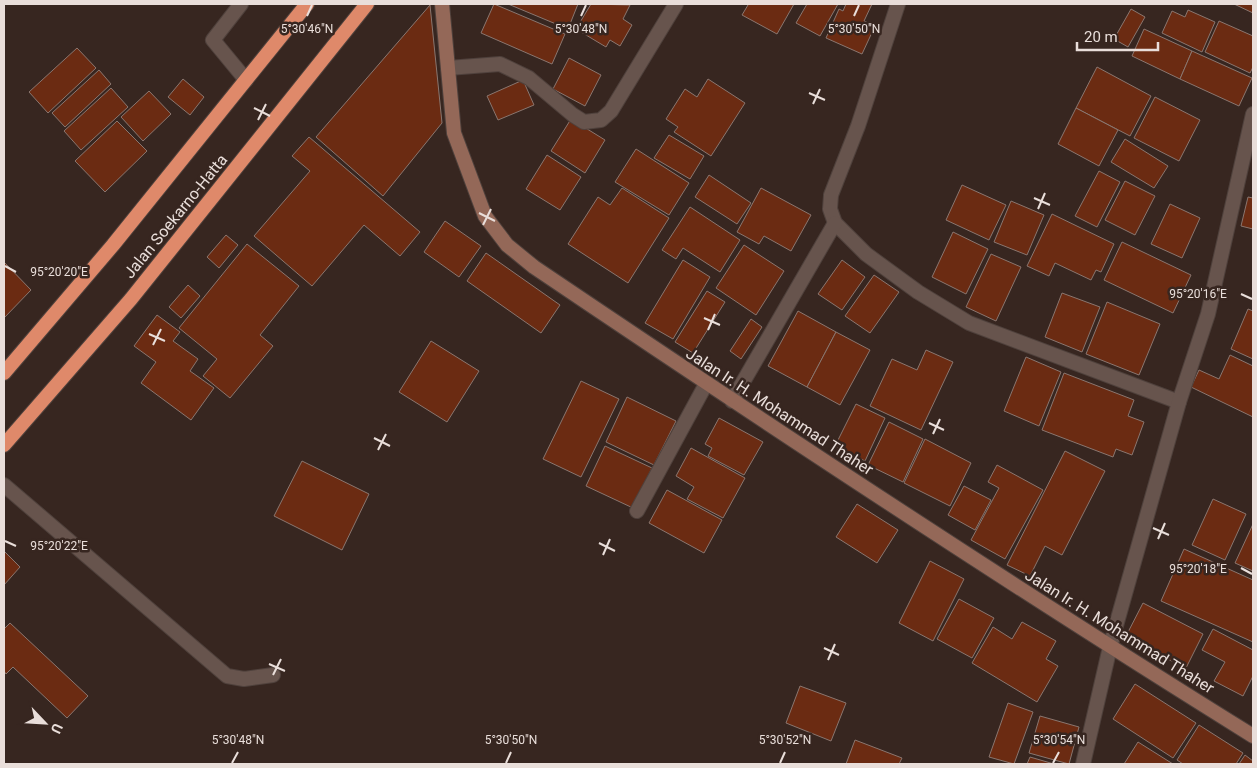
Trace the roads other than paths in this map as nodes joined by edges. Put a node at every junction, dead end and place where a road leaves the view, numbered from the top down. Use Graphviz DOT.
graph roads {
  1 [pos="241,4"];
  2 [pos="307,4"];
  3 [pos="367,4"];
  4 [pos="442,4"];
  5 [pos="676,4"];
  6 [pos="898,4"];
  7 [pos="448,68"];
  8 [pos="246,80"];
  9 [pos="1253,114"];
  10 [pos="834,223"];
  11 [pos="4,372"];
  12 [pos="706,384"];
  13 [pos="732,401"];
  14 [pos="1179,402"];
  15 [pos="4,445"];
  16 [pos="4,485"];
  17 [pos="637,511"];
  18 [pos="1110,647"];
  19 [pos="273,675"];
  20 [pos="1253,736"];
  21 [pos="1083,764"];
  1 -- 8 [label="street"];
  2 -- 8 [label="highway, Jalan Soekarno-Hatta"];
  3 -- 15 [label="highway, Jalan Soekarno-Hatta"];
  4 -- 7 [label="main road, Jalan Ir. H. Mohammad Thaher"];
  5 -- 7 [label="street"];
  6 -- 10 [label="street"];
  7 -- 12 [label="main road, Jalan Ir. H. Mohammad Thaher"];
  8 -- 11 [label="highway, Jalan Soekarno-Hatta"];
  9 -- 14 [label="street"];
  10 -- 13 [label="street"];
  10 -- 14 [label="street"];
  12 -- 13 [label="main road, Jalan Ir. H. Mohammad Thaher"];
  12 -- 17 [label="street"];
  13 -- 18 [label="main road, Jalan Ir. H. Mohammad Thaher"];
  14 -- 18 [label="street"];
  16 -- 19 [label="street"];
  18 -- 20 [label="main road, Jalan Ir. H. Mohammad Thaher"];
  18 -- 21 [label="street"];
}
